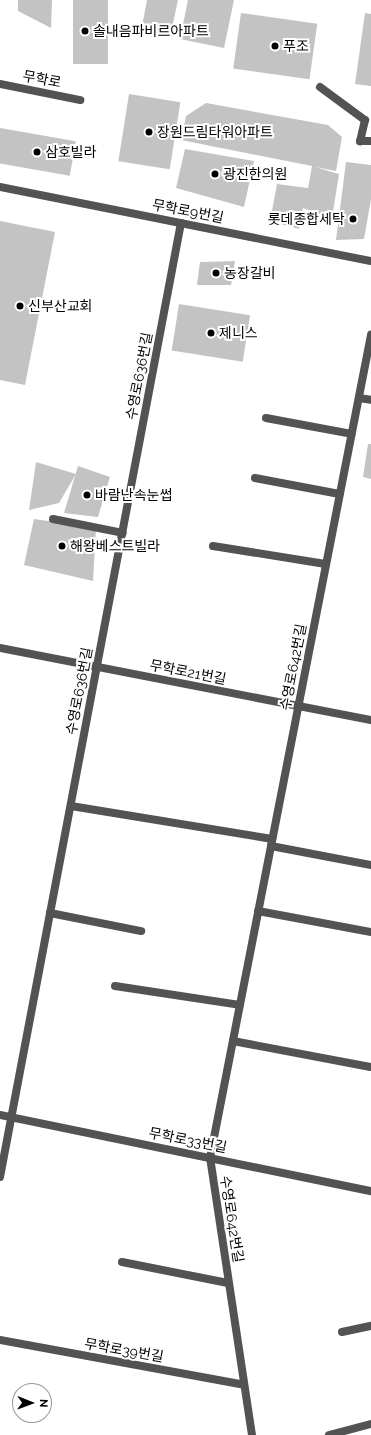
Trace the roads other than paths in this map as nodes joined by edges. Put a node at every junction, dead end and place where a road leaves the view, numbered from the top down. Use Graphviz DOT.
graph roads {
  1 [pos="0,84"];
  2 [pos="320,87"];
  3 [pos="80,100"];
  4 [pos="371,141"];
  5 [pos="0,187"];
  6 [pos="181,223"];
  7 [pos="371,261"];
  8 [pos="371,335"];
  9 [pos="359,398"];
  10 [pos="371,400"];
  11 [pos="266,418"];
  12 [pos="352,434"];
  13 [pos="256,478"];
  14 [pos="340,494"];
  15 [pos="52,519"];
  16 [pos="122,533"];
  17 [pos="213,546"];
  18 [pos="326,564"];
  19 [pos="0,648"];
  20 [pos="97,667"];
  21 [pos="298,706"];
  22 [pos="371,720"];
  23 [pos="71,806"];
  24 [pos="271,842"];
  25 [pos="371,865"];
  26 [pos="258,911"];
  27 [pos="50,913"];
  28 [pos="141,931"];
  29 [pos="371,932"];
  30 [pos="115,986"];
  31 [pos="240,1005"];
  32 [pos="233,1041"];
  33 [pos="371,1067"];
  34 [pos="0,1115"];
  35 [pos="11,1118"];
  36 [pos="210,1158"];
  37 [pos="0,1177"];
  38 [pos="371,1191"];
  39 [pos="122,1262"];
  40 [pos="228,1283"];
  41 [pos="371,1326"];
  42 [pos="342,1332"];
  43 [pos="0,1340"];
  44 [pos="244,1385"];
  45 [pos="371,1424"];
  46 [pos="252,1435"];
  47 [pos="329,1435"];
  1 -- 3 [label="street, 무학로"];
  2 -- 4 [label="street"];
  5 -- 6 [label="street, 무학로9번길"];
  6 -- 7 [label="street, 무학로9번길"];
  6 -- 16 [label="street, 수영로636번길"];
  8 -- 9 [label="street, 수영로642번길"];
  9 -- 10 [label="street"];
  9 -- 12 [label="street, 수영로642번길"];
  11 -- 12 [label="street"];
  12 -- 14 [label="street, 수영로642번길"];
  13 -- 14 [label="street"];
  14 -- 18 [label="street, 수영로642번길"];
  15 -- 16 [label="street"];
  16 -- 20 [label="street, 수영로636번길"];
  17 -- 18 [label="street"];
  18 -- 21 [label="street, 수영로642번길"];
  19 -- 20 [label="street, 무학로21번길"];
  20 -- 21 [label="street, 무학로21번길"];
  20 -- 23 [label="street, 수영로636번길"];
  21 -- 22 [label="street, 무학로21번길"];
  21 -- 24 [label="street, 수영로642번길"];
  23 -- 24 [label="street"];
  23 -- 27 [label="street, 수영로636번길"];
  24 -- 25 [label="street"];
  24 -- 26 [label="street, 수영로642번길"];
  26 -- 29 [label="street"];
  26 -- 31 [label="street, 수영로642번길"];
  27 -- 28 [label="street"];
  27 -- 35 [label="street, 수영로636번길"];
  30 -- 31 [label="street"];
  31 -- 32 [label="street, 수영로642번길"];
  32 -- 33 [label="street"];
  32 -- 36 [label="street, 수영로642번길"];
  34 -- 35 [label="street, 무학로33번길"];
  35 -- 36 [label="street, 무학로33번길"];
  35 -- 37 [label="street, 수영로636번길"];
  36 -- 38 [label="street, 무학로33번길"];
  36 -- 40 [label="street, 수영로642번길"];
  39 -- 40 [label="street, 수영로642번길"];
  40 -- 44 [label="street, 수영로642번길"];
  41 -- 42 [label="street"];
  43 -- 44 [label="street, 무학로39번길"];
  44 -- 46 [label="street, 수영로642번길"];
  45 -- 47 [label="street"];
}
